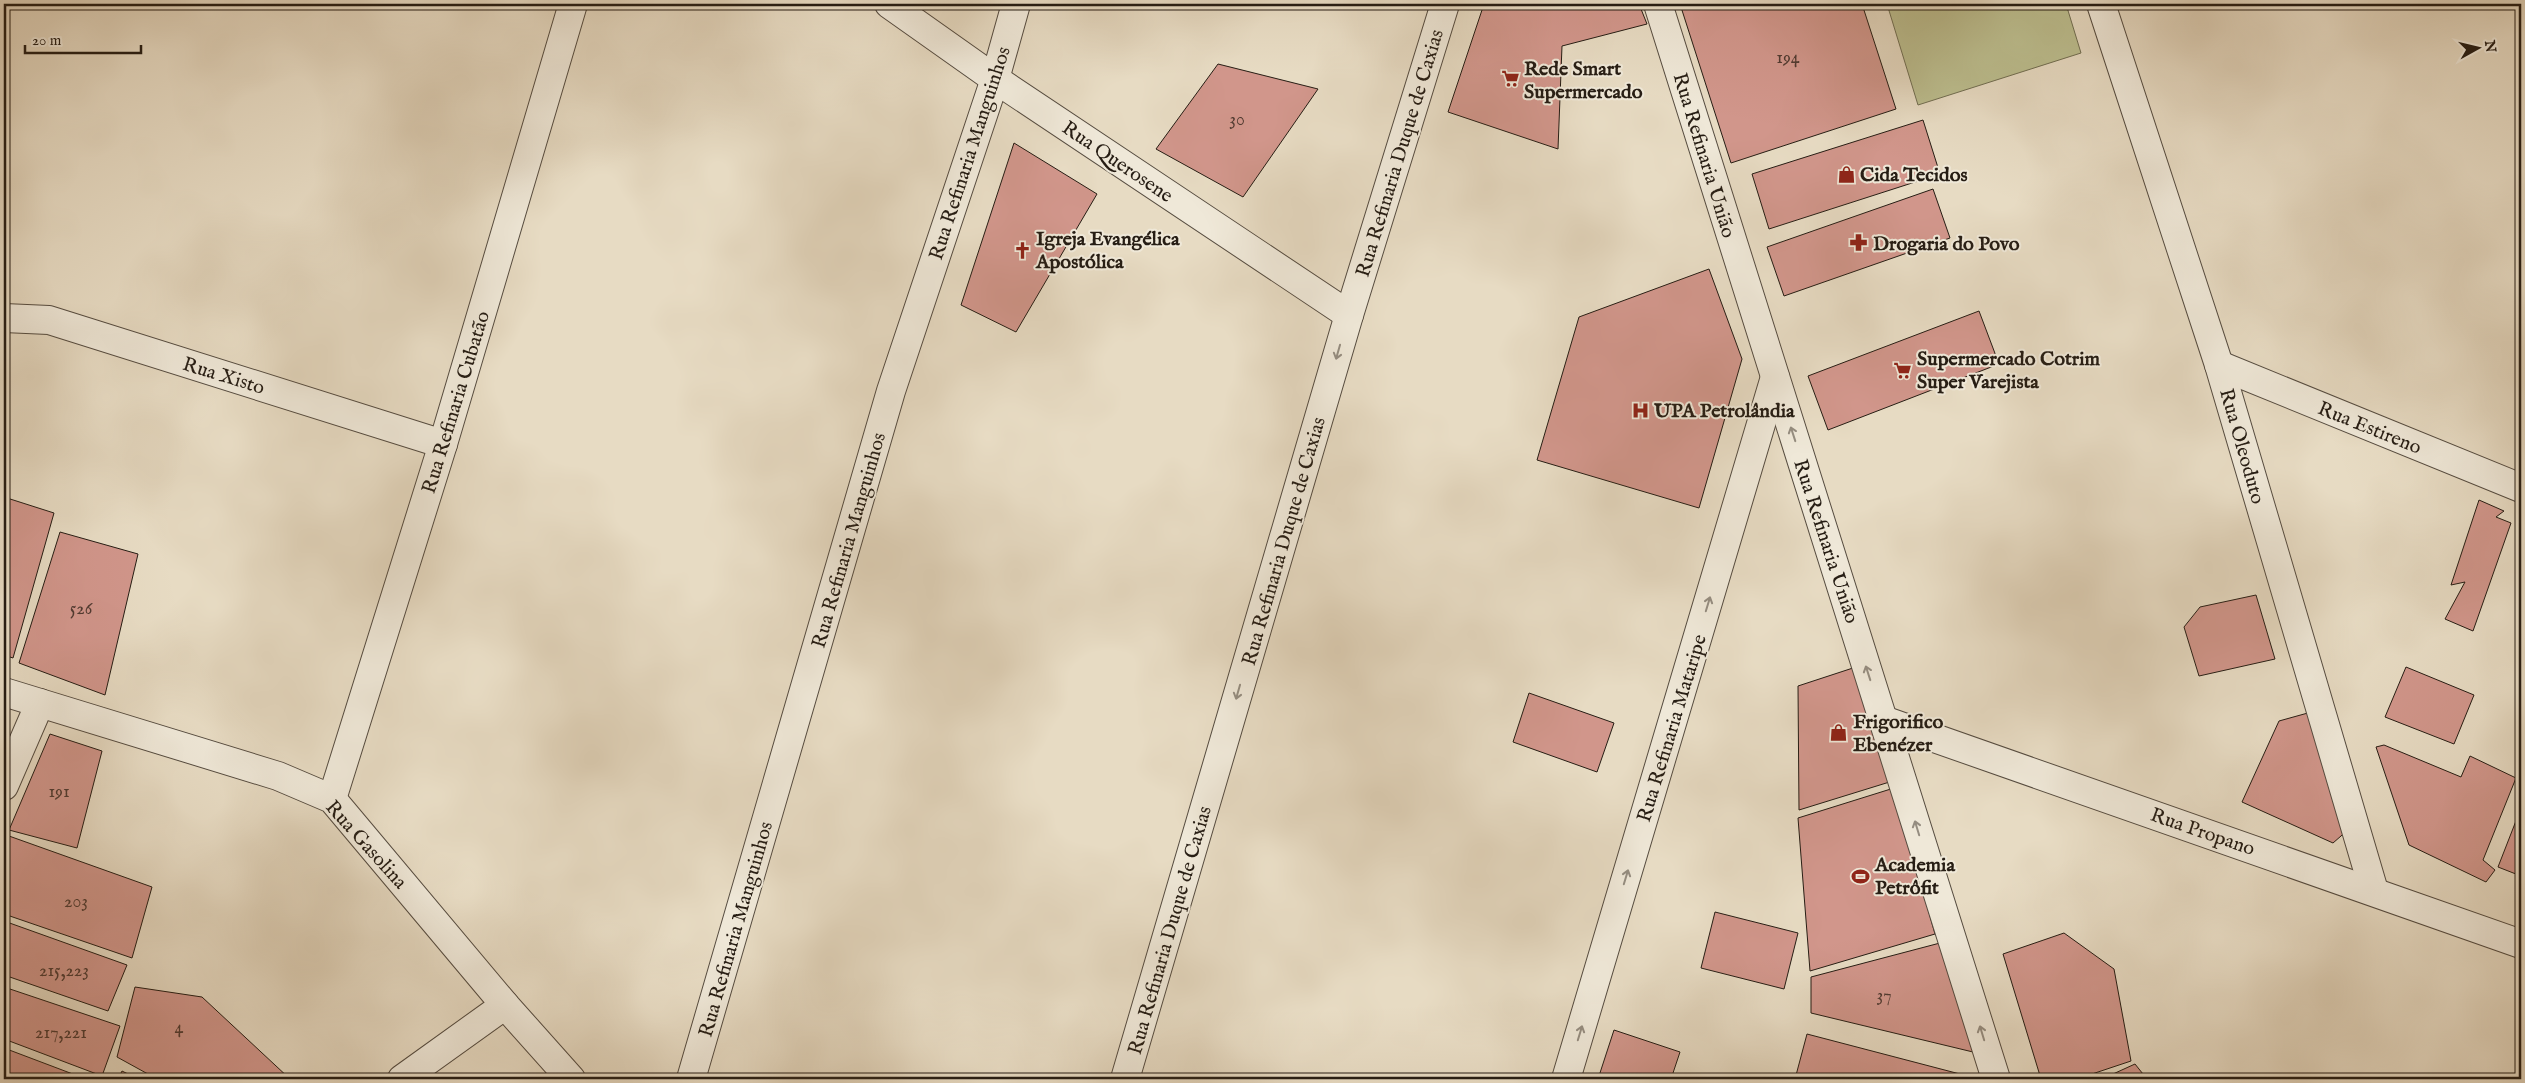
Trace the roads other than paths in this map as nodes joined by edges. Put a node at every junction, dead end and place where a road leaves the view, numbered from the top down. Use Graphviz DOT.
graph roads {
  1 [pos="573,4"];
  2 [pos="889,4"];
  3 [pos="1016,4"];
  4 [pos="1444,4"];
  5 [pos="1658,4"];
  6 [pos="2101,4"];
  7 [pos="994,79"];
  8 [pos="1349,315"];
  9 [pos="4,318"];
  10 [pos="2219,365"];
  11 [pos="1775,377"];
  12 [pos="443,444"];
  13 [pos="2521,488"];
  14 [pos="4,692"];
  15 [pos="40,703"];
  16 [pos="1883,720"];
  17 [pos="4,786"];
  18 [pos="332,799"];
  19 [pos="2374,891"];
  20 [pos="2521,944"];
  21 [pos="505,1005"];
  22 [pos="402,1079"];
  23 [pos="571,1079"];
  24 [pos="691,1079"];
  25 [pos="1124,1079"];
  26 [pos="1566,1079"];
  27 [pos="1996,1079"];
  1 -- 12 [label="street, Rua Refinaria Cubatão"];
  2 -- 7 [label="street, Rua Querosene"];
  3 -- 7 [label="street, Rua Refinaria Manguinhos"];
  4 -- 8 [label="street, Rua Refinaria Duque de Caxias"];
  5 -- 11 [label="street, Rua Refinaria União"];
  6 -- 10 [label="street, Rua Oleoduto"];
  7 -- 8 [label="street, Rua Querosene"];
  7 -- 24 [label="street, Rua Refinaria Manguinhos"];
  8 -- 25 [label="street, Rua Refinaria Duque de Caxias, one-way"];
  9 -- 12 [label="street, Rua Xisto"];
  10 -- 13 [label="street, Rua Estireno"];
  10 -- 19 [label="street, Rua Oleoduto"];
  16 -- 11 [label="street, Rua Refinaria União, one-way"];
  26 -- 11 [label="street, Rua Refinaria Mataripe, one-way"];
  12 -- 18 [label="street, Rua Refinaria Cubatão"];
  14 -- 15 [label="street, Rua Gasolina"];
  15 -- 17 [label="street"];
  15 -- 18 [label="street, Rua Gasolina"];
  16 -- 19 [label="street, Rua Propano"];
  27 -- 16 [label="street, Rua Refinaria União, one-way"];
  18 -- 21 [label="street, Rua Gasolina"];
  19 -- 20 [label="street, Rua Propano"];
  21 -- 22 [label="street"];
  21 -- 23 [label="street, Rua Gasolina"];
}
